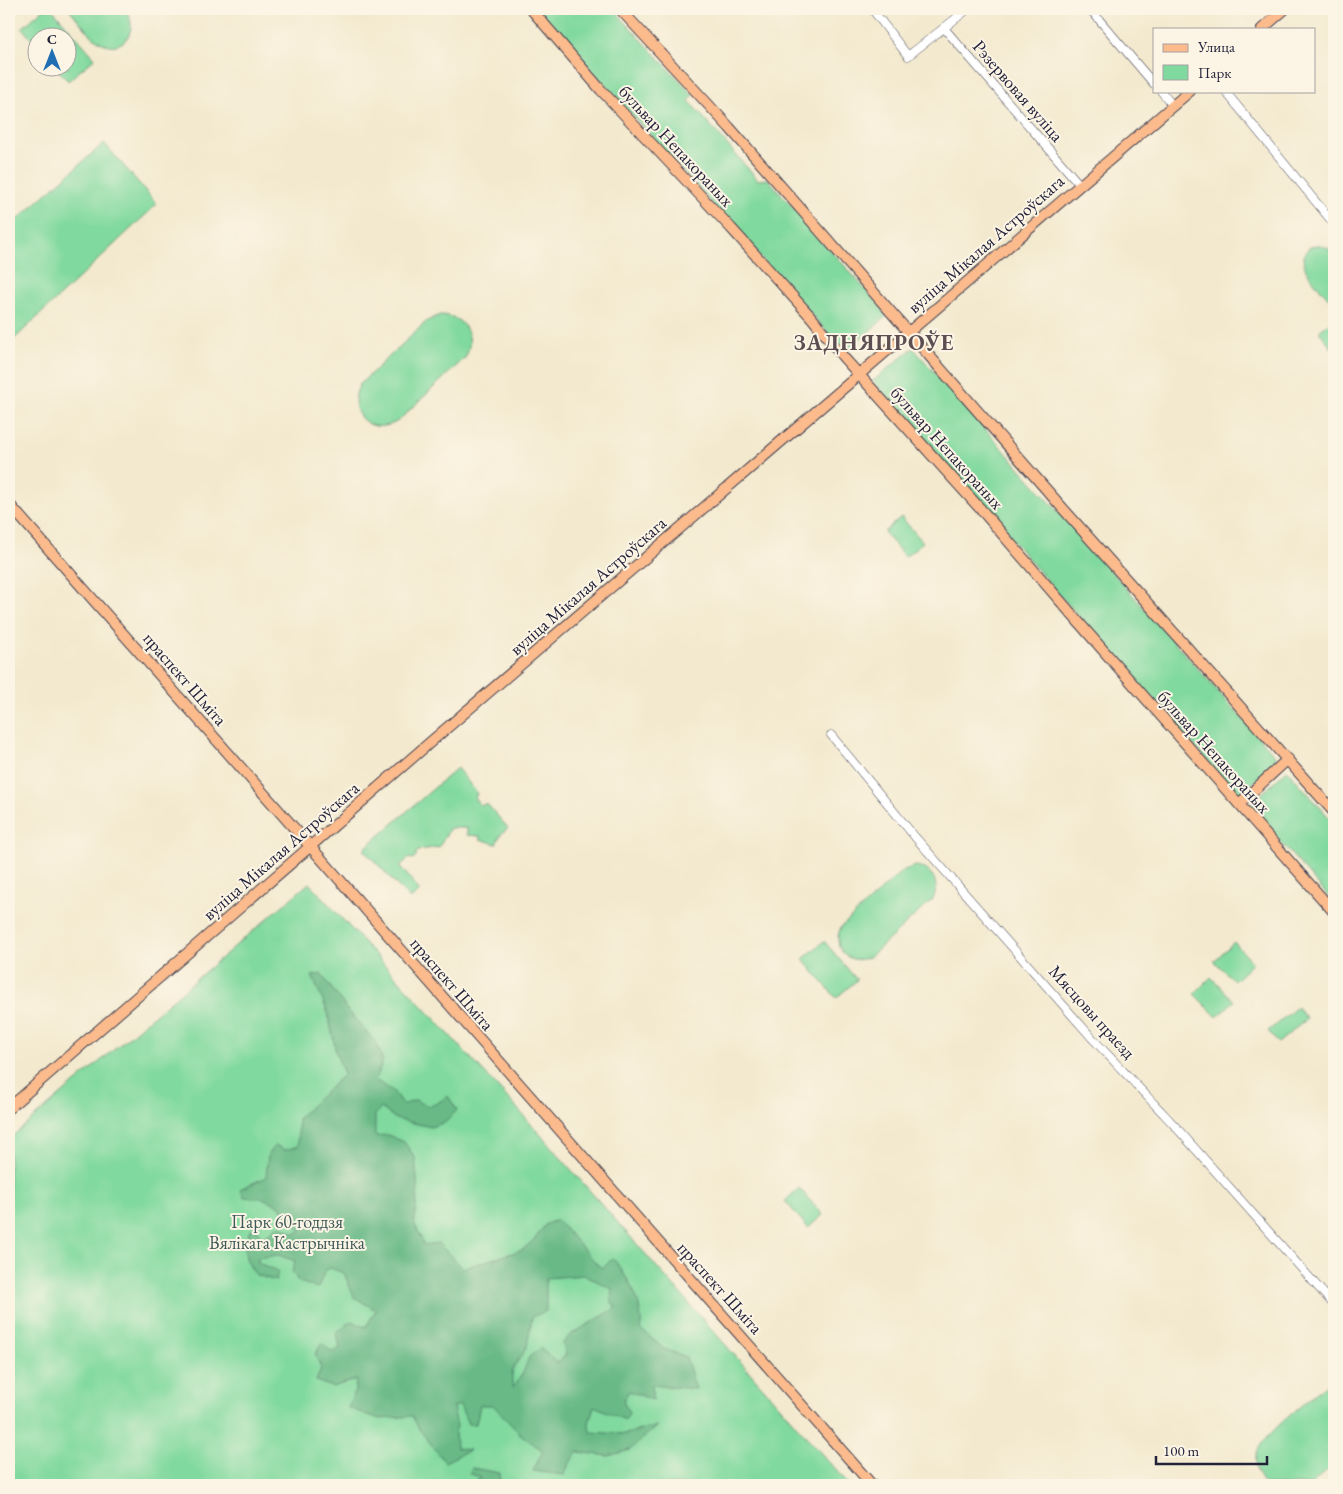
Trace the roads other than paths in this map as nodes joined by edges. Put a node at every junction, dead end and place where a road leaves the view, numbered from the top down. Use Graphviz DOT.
graph roads {
  1 [pos="531,9"];
  2 [pos="620,9"];
  3 [pos="872,9"];
  4 [pos="968,9"];
  5 [pos="1090,9"];
  6 [pos="1286,9"];
  7 [pos="944,28"];
  8 [pos="1263,28"];
  9 [pos="1153,83"];
  10 [pos="1162,92"];
  11 [pos="1189,92"];
  12 [pos="1226,92"];
  13 [pos="1173,106"];
  14 [pos="1080,185"];
  15 [pos="1334,224"];
  16 [pos="909,332"];
  17 [pos="859,374"];
  18 [pos="9,504"];
  19 [pos="831,735"];
  20 [pos="1288,759"];
  21 [pos="1239,804"];
  22 [pos="1334,812"];
  23 [pos="311,847"];
  24 [pos="1334,912"];
  25 [pos="9,1108"];
  26 [pos="1334,1305"];
  27 [pos="872,1485"];
  1 -- 17 [label="main road, бульвар Непакораных"];
  2 -- 16 [label="main road"];
  3 -- 7 [label="street"];
  4 -- 7 [label="street"];
  5 -- 9 [label="street"];
  6 -- 8 [label="main road"];
  7 -- 14 [label="street, Рэзервовая вуліца"];
  10 -- 13 [label="street"];
  11 -- 13 [label="main road, вуліца Мікалая Астроўскага"];
  12 -- 15 [label="street"];
  13 -- 14 [label="main road, вуліца Мікалая Астроўскага"];
  14 -- 16 [label="main road, вуліца Мікалая Астроўскага"];
  16 -- 17 [label="main road, вуліца Мікалая Астроўскага"];
  16 -- 20 [label="main road"];
  17 -- 21 [label="main road, бульвар Непакораных"];
  17 -- 23 [label="main road, вуліца Мікалая Астроўскага"];
  18 -- 23 [label="main road, праспект Шміта"];
  19 -- 26 [label="street, Мясцовы праезд"];
  20 -- 21 [label="main road"];
  20 -- 22 [label="main road"];
  21 -- 24 [label="main road, бульвар Непакораных"];
  23 -- 25 [label="main road, вуліца Мікалая Астроўскага"];
  23 -- 27 [label="main road, праспект Шміта"];
}
